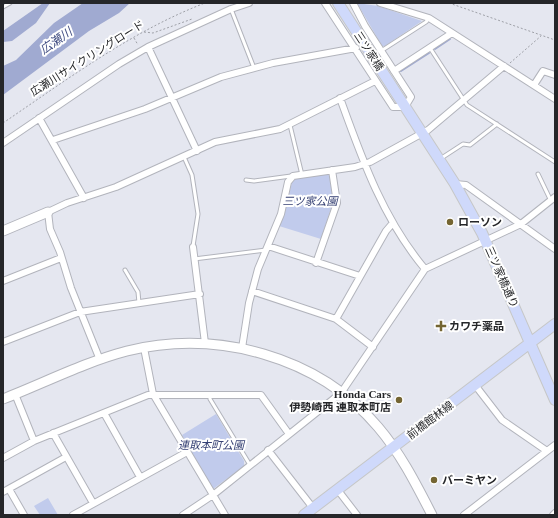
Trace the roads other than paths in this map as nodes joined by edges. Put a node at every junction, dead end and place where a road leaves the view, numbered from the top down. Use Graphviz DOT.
graph roads {
  1 [pos="10,3"];
  2 [pos="249,3"];
  3 [pos="325,3"];
  4 [pos="338,3"];
  5 [pos="353,3"];
  6 [pos="380,3"];
  7 [pos="3,7"];
  8 [pos="231,9"];
  9 [pos="429,18"];
  10 [pos="452,33"];
  11 [pos="148,47"];
  12 [pos="356,48"];
  13 [pos="430,48"];
  14 [pos="381,51"];
  15 [pos="506,65"];
  16 [pos="254,68"];
  17 [pos="394,71"];
  18 [pos="555,75"];
  19 [pos="375,81"];
  20 [pos="534,85"];
  21 [pos="172,98"];
  22 [pos="340,98"];
  23 [pos="555,99"];
  24 [pos="463,100"];
  25 [pos="403,103"];
  26 [pos="39,118"];
  27 [pos="497,124"];
  28 [pos="290,125"];
  29 [pos="422,134"];
  30 [pos="53,140"];
  31 [pos="3,143"];
  32 [pos="197,151"];
  33 [pos="184,157"];
  34 [pos="439,160"];
  35 [pos="555,162"];
  36 [pos="364,165"];
  37 [pos="332,170"];
  38 [pos="538,174"];
  39 [pos="302,175"];
  40 [pos="293,176"];
  41 [pos="246,180"];
  42 [pos="455,184"];
  43 [pos="84,198"];
  44 [pos="553,199"];
  45 [pos="48,212"];
  46 [pos="392,224"];
  47 [pos="521,224"];
  48 [pos="3,231"];
  49 [pos="486,241"];
  50 [pos="193,247"];
  51 [pos="267,248"];
  52 [pos="555,249"];
  53 [pos="61,258"];
  54 [pos="194,259"];
  55 [pos="316,263"];
  56 [pos="425,269"];
  57 [pos="125,270"];
  58 [pos="360,276"];
  59 [pos="3,281"];
  60 [pos="252,291"];
  61 [pos="200,294"];
  62 [pos="139,303"];
  63 [pos="80,312"];
  64 [pos="336,319"];
  65 [pos="555,324"];
  66 [pos="3,342"];
  67 [pos="531,342"];
  68 [pos="205,343"];
  69 [pos="373,346"];
  70 [pos="144,348"];
  71 [pos="242,348"];
  72 [pos="100,360"];
  73 [pos="475,385"];
  74 [pos="341,393"];
  75 [pos="15,394"];
  76 [pos="154,394"];
  77 [pos="210,395"];
  78 [pos="3,399"];
  79 [pos="555,400"];
  80 [pos="104,413"];
  81 [pos="54,433"];
  82 [pos="289,434"];
  83 [pos="34,441"];
  84 [pos="555,445"];
  85 [pos="394,447"];
  86 [pos="268,450"];
  87 [pos="547,451"];
  88 [pos="187,452"];
  89 [pos="66,457"];
  90 [pos="3,458"];
  91 [pos="250,465"];
  92 [pos="140,477"];
  93 [pos="9,488"];
  94 [pos="337,489"];
  95 [pos="3,492"];
  96 [pos="213,495"];
  97 [pos="93,503"];
  98 [pos="313,508"];
  99 [pos="76,514"];
  100 [pos="24,515"];
  101 [pos="183,515"];
  102 [pos="225,515"];
  103 [pos="304,515"];
  104 [pos="357,515"];
  105 [pos="432,515"];
  106 [pos="464,515"];
  1 -- 7 [label="lane"];
  2 -- 8 [label="street"];
  3 -- 12 [label="street"];
  4 -- 25 [label="main road, 三ツ家橋"];
  5 -- 14 [label="street"];
  6 -- 9 [label="street"];
  8 -- 11 [label="street"];
  8 -- 16 [label="lane"];
  9 -- 10 [label="street"];
  9 -- 14 [label="lane"];
  10 -- 13 [label="street"];
  10 -- 15 [label="street"];
  11 -- 21 [label="street"];
  11 -- 26 [label="street"];
  12 -- 16 [label="street"];
  12 -- 19 [label="street"];
  13 -- 17 [label="street"];
  13 -- 24 [label="lane"];
  14 -- 17 [label="street"];
  15 -- 20 [label="street"];
  15 -- 24 [label="street"];
  16 -- 21 [label="street"];
  17 -- 25 [label="street"];
  18 -- 20 [label="street"];
  19 -- 22 [label="street"];
  19 -- 25 [label="street"];
  20 -- 23 [label="street"];
  21 -- 30 [label="street"];
  21 -- 32 [label="street"];
  22 -- 28 [label="street"];
  22 -- 36 [label="street"];
  24 -- 27 [label="lane"];
  24 -- 29 [label="street"];
  25 -- 29 [label="main road, 三ツ家橋通り"];
  26 -- 30 [label="street"];
  26 -- 31 [label="street"];
  27 -- 34 [label="lane"];
  27 -- 35 [label="lane"];
  28 -- 32 [label="street"];
  28 -- 39 [label="lane"];
  29 -- 34 [label="main road, 三ツ家橋通り"];
  29 -- 36 [label="street"];
  30 -- 43 [label="street"];
  32 -- 33 [label="street"];
  33 -- 43 [label="street"];
  33 -- 50 [label="lane"];
  34 -- 42 [label="main road, 三ツ家橋通り"];
  36 -- 37 [label="street"];
  36 -- 46 [label="street"];
  37 -- 39 [label="street"];
  37 -- 55 [label="street"];
  38 -- 44 [label="lane"];
  39 -- 40 [label="street"];
  40 -- 41 [label="lane"];
  40 -- 51 [label="street"];
  42 -- 47 [label="street"];
  42 -- 49 [label="main road, 三ツ家橋通り"];
  43 -- 45 [label="street"];
  44 -- 47 [label="street"];
  45 -- 48 [label="street"];
  45 -- 53 [label="street"];
  46 -- 56 [label="street"];
  46 -- 58 [label="street"];
  47 -- 49 [label="street"];
  47 -- 52 [label="street"];
  49 -- 56 [label="street"];
  49 -- 67 [label="main road, 三ツ家橋通り"];
  50 -- 54 [label="street"];
  51 -- 54 [label="lane"];
  51 -- 55 [label="street"];
  51 -- 60 [label="street"];
  53 -- 59 [label="street"];
  53 -- 63 [label="street"];
  54 -- 61 [label="street"];
  55 -- 58 [label="street"];
  56 -- 69 [label="street"];
  57 -- 62 [label="lane"];
  58 -- 64 [label="street"];
  60 -- 64 [label="street"];
  60 -- 71 [label="street"];
  61 -- 62 [label="street"];
  61 -- 68 [label="street"];
  62 -- 63 [label="street"];
  63 -- 66 [label="street"];
  63 -- 72 [label="street"];
  64 -- 69 [label="street"];
  65 -- 67 [label="main road, 前橋館林線"];
  67 -- 73 [label="main road, 前橋館林線"];
  67 -- 79 [label="main road, 三ツ家橋通り"];
  68 -- 70 [label="street"];
  68 -- 71 [label="street"];
  69 -- 74 [label="street"];
  70 -- 72 [label="street"];
  70 -- 76 [label="street"];
  71 -- 74 [label="street"];
  72 -- 75 [label="street"];
  73 -- 85 [label="main road, 前橋館林線"];
  73 -- 87 [label="street"];
  74 -- 82 [label="street"];
  74 -- 85 [label="street"];
  75 -- 78 [label="street"];
  75 -- 83 [label="street"];
  76 -- 77 [label="street"];
  76 -- 80 [label="street"];
  76 -- 88 [label="street"];
  77 -- 82 [label="street"];
  77 -- 91 [label="lane"];
  80 -- 81 [label="street"];
  80 -- 92 [label="street"];
  81 -- 83 [label="street"];
  81 -- 89 [label="street"];
  82 -- 86 [label="street"];
  83 -- 90 [label="street"];
  84 -- 87 [label="street"];
  85 -- 94 [label="main road, 前橋館林線"];
  85 -- 105 [label="street"];
  86 -- 91 [label="street"];
  86 -- 98 [label="street"];
  87 -- 106 [label="street"];
  88 -- 92 [label="street"];
  88 -- 96 [label="street"];
  89 -- 93 [label="street"];
  89 -- 97 [label="street"];
  91 -- 96 [label="street"];
  92 -- 97 [label="street"];
  93 -- 95 [label="street"];
  93 -- 100 [label="street"];
  94 -- 98 [label="main road, 前橋館林線"];
  94 -- 104 [label="street"];
  96 -- 101 [label="street"];
  96 -- 102 [label="street"];
  97 -- 99 [label="street"];
  98 -- 103 [label="main road, 前橋館林線"];
}
